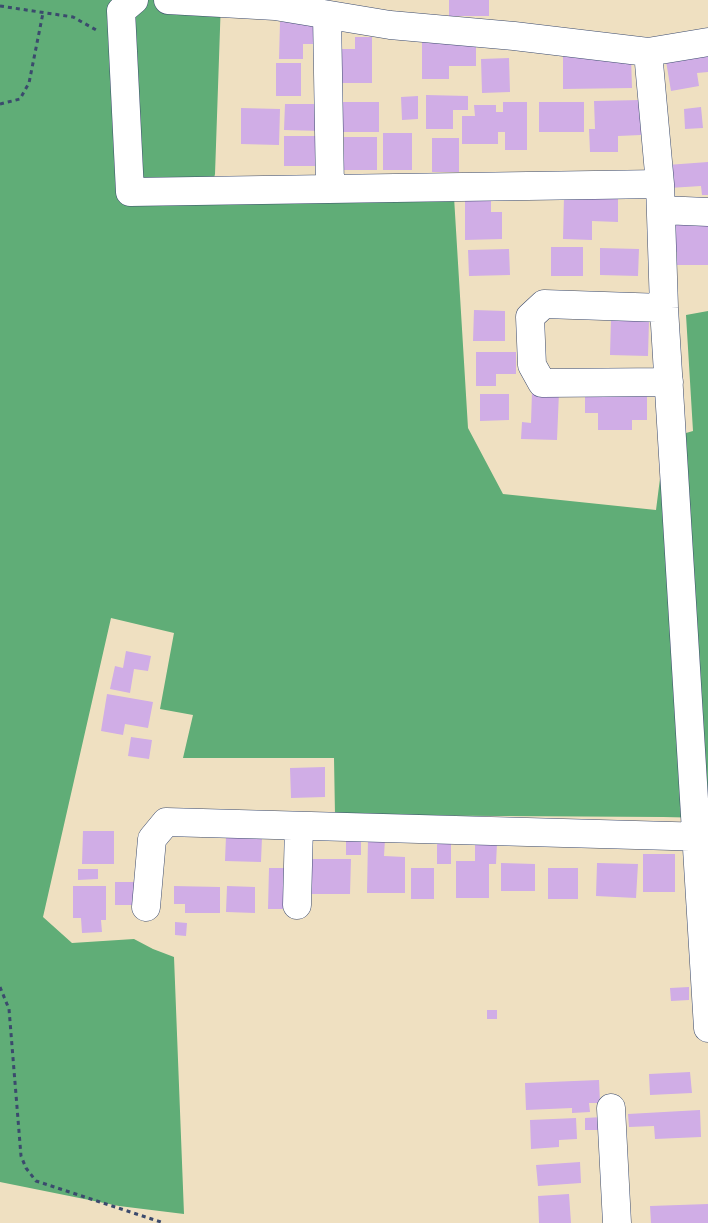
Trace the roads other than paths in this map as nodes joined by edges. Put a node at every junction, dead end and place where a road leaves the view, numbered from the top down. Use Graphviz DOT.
graph roads {
  1 [pos="134,0"];
  2 [pos="168,0"];
  3 [pos="328,15"];
  4 [pos="708,42"];
  5 [pos="648,52"];
  6 [pos="330,188"];
  7 [pos="661,197"];
  8 [pos="708,212"];
  9 [pos="664,308"];
  10 [pos="669,382"];
  11 [pos="299,826"];
  12 [pos="702,837"];
  13 [pos="297,905"];
  14 [pos="146,907"];
  15 [pos="708,1028"];
  16 [pos="611,1108"];
  17 [pos="617,1223"];
  1 -- 6 [label="street"];
  2 -- 3 [label="street"];
  3 -- 5 [label="street"];
  3 -- 6 [label="street"];
  4 -- 5 [label="street"];
  5 -- 7 [label="street"];
  6 -- 7 [label="street"];
  7 -- 8 [label="street"];
  7 -- 9 [label="street"];
  9 -- 10 [label="street"];
  9 -- 10 [label="street"];
  10 -- 12 [label="street"];
  11 -- 12 [label="street"];
  11 -- 13 [label="street"];
  11 -- 14 [label="street"];
  12 -- 15 [label="street"];
  16 -- 17 [label="street"];
}
